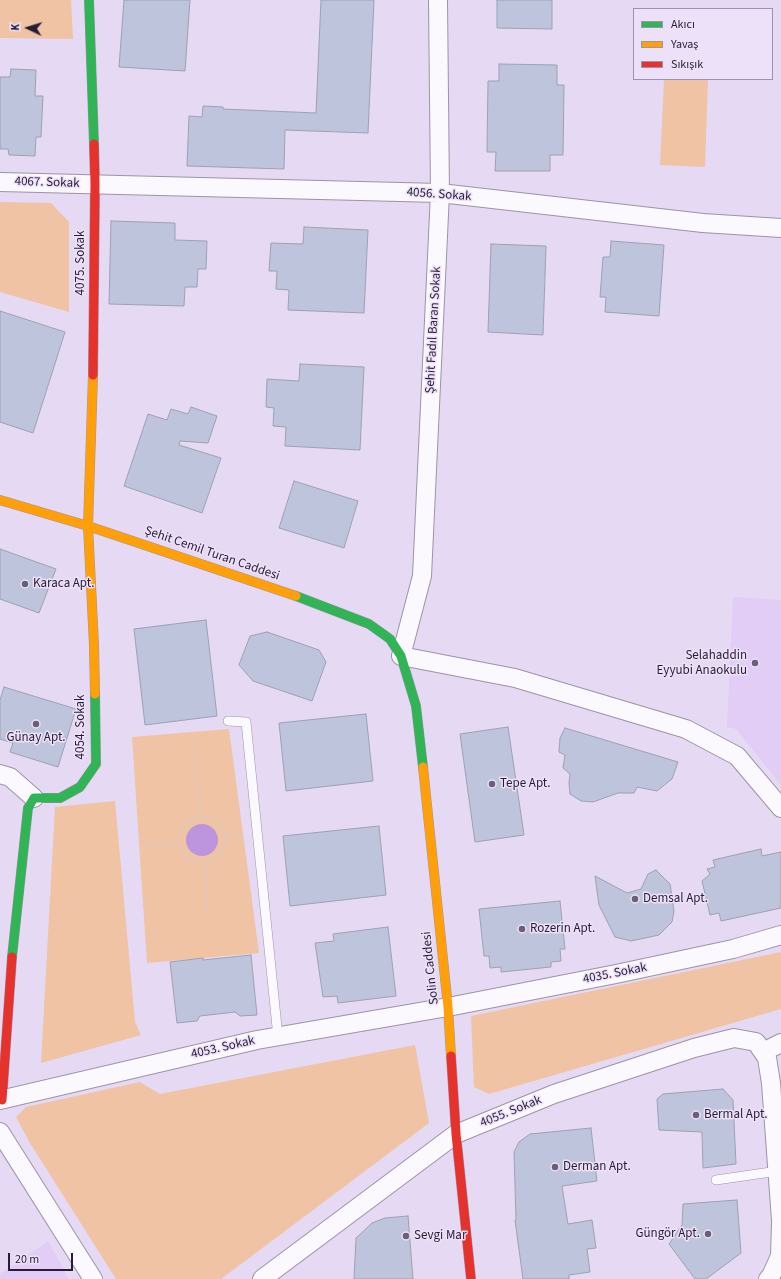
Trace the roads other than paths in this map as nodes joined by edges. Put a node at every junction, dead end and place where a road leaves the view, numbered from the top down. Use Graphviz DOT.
graph roads {
  1 [pos="89,0"];
  2 [pos="438,0"];
  3 [pos="0,182"];
  4 [pos="94,184"];
  5 [pos="440,193"];
  6 [pos="781,228"];
  7 [pos="0,500"];
  8 [pos="88,526"];
  9 [pos="401,656"];
  10 [pos="228,721"];
  11 [pos="0,774"];
  12 [pos="34,798"];
  13 [pos="781,808"];
  14 [pos="781,935"];
  15 [pos="448,1007"];
  16 [pos="278,1037"];
  17 [pos="781,1043"];
  18 [pos="763,1052"];
  19 [pos="1,1100"];
  20 [pos="0,1132"];
  21 [pos="456,1134"];
  22 [pos="778,1171"];
  23 [pos="716,1180"];
  24 [pos="781,1221"];
  25 [pos="93,1279"];
  26 [pos="262,1279"];
  27 [pos="471,1279"];
  28 [pos="768,1279"];
  1 -- 4 [label="street, 4075. Sokak"];
  2 -- 5 [label="street, Şehit Fadıl Baran Sokak"];
  3 -- 4 [label="street, 4067. Sokak"];
  4 -- 5 [label="street, 4056. Sokak"];
  4 -- 8 [label="street, 4075. Sokak"];
  5 -- 6 [label="street, 4056. Sokak"];
  5 -- 9 [label="street, Şehit Fadıl Baran Sokak"];
  7 -- 8 [label="street, Şehit Cemil Turan Caddesi"];
  8 -- 9 [label="street, Şehit Cemil Turan Caddesi"];
  8 -- 12 [label="street, 4054. Sokak"];
  9 -- 13 [label="street"];
  9 -- 15 [label="street, Solin Caddesi"];
  10 -- 16 [label="lane"];
  11 -- 12 [label="street"];
  12 -- 19 [label="street"];
  14 -- 15 [label="street, 4035. Sokak"];
  15 -- 16 [label="street, 4053. Sokak"];
  15 -- 21 [label="street, Solin Caddesi"];
  16 -- 19 [label="street, 4053. Sokak"];
  17 -- 18 [label="street"];
  18 -- 21 [label="street, 4055. Sokak"];
  18 -- 22 [label="street"];
  20 -- 25 [label="street"];
  21 -- 26 [label="street, 4055. Sokak"];
  21 -- 27 [label="street, Solin Caddesi"];
  22 -- 23 [label="lane"];
  22 -- 24 [label="street"];
  24 -- 28 [label="street"];
}
